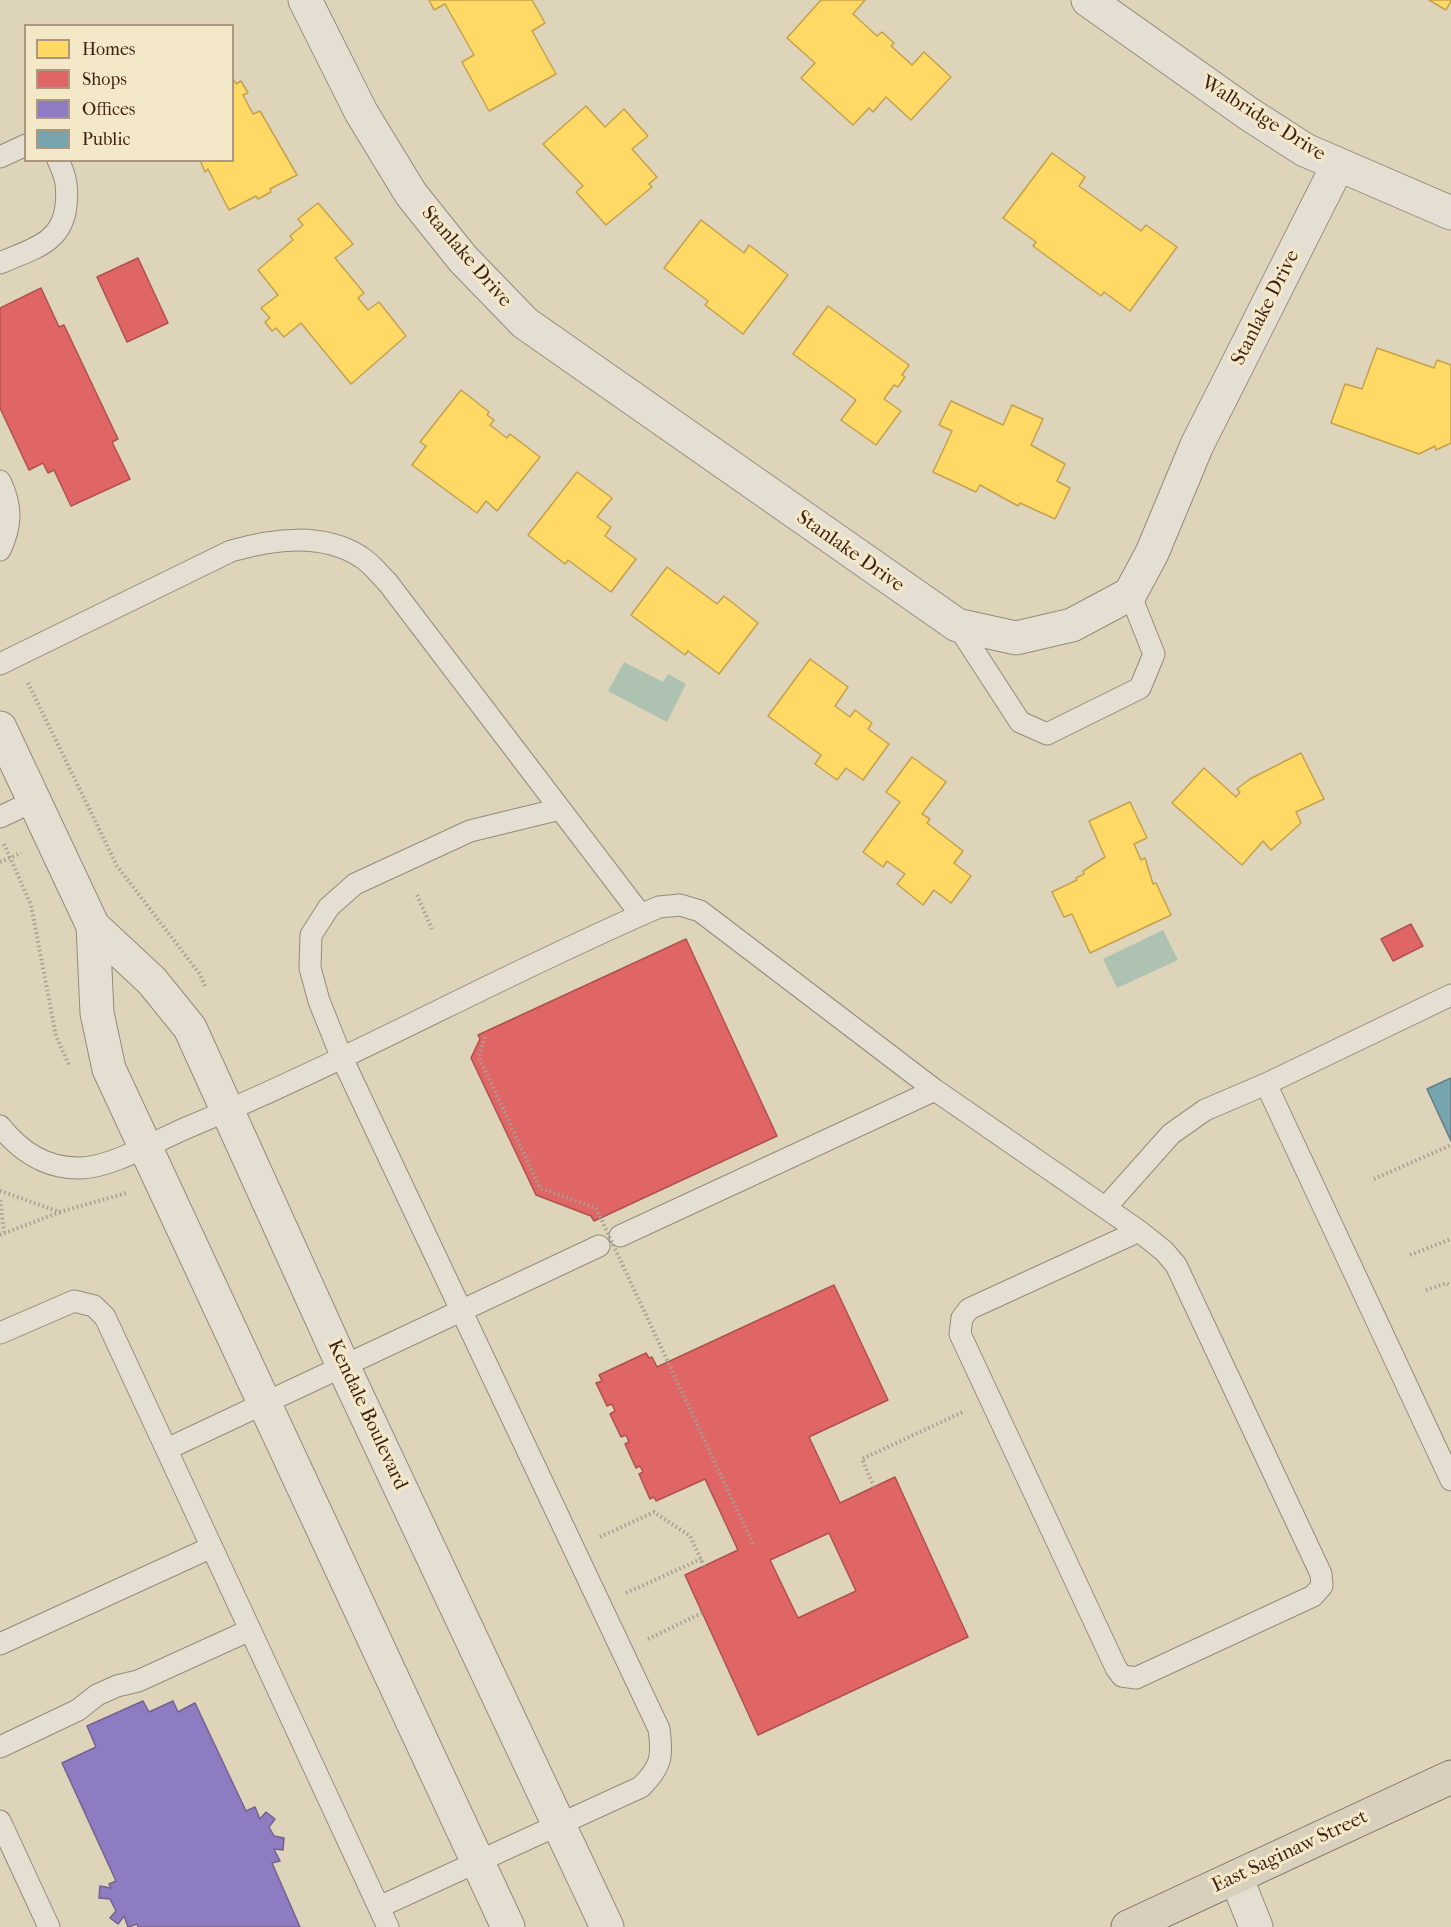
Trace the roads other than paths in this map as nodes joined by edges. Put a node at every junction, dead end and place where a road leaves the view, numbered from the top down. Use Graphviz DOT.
graph roads {
  1 [pos="305,0"];
  2 [pos="1088,0"];
  3 [pos="24,146"];
  4 [pos="0,157"];
  5 [pos="59,162"];
  6 [pos="1338,165"];
  7 [pos="1451,213"];
  8 [pos="0,263"];
  9 [pos="0,481"];
  10 [pos="0,550"];
  11 [pos="1130,594"];
  12 [pos="957,625"];
  13 [pos="0,664"];
  14 [pos="0,729"];
  15 [pos="34,801"];
  16 [pos="560,809"];
  17 [pos="0,817"];
  18 [pos="641,915"];
  19 [pos="93,926"];
  20 [pos="1451,995"];
  21 [pos="341,1056"];
  22 [pos="1266,1084"];
  23 [pos="935,1090"];
  24 [pos="227,1111"];
  25 [pos="0,1126"];
  26 [pos="145,1145"];
  27 [pos="1106,1207"];
  28 [pos="1139,1231"];
  29 [pos="620,1236"];
  30 [pos="599,1246"];
  31 [pos="461,1312"];
  32 [pos="0,1333"];
  33 [pos="344,1368"];
  34 [pos="264,1405"];
  35 [pos="166,1449"];
  36 [pos="1451,1480"];
  37 [pos="212,1547"];
  38 [pos="250,1630"];
  39 [pos="0,1644"];
  40 [pos="0,1747"];
  41 [pos="1451,1777"];
  42 [pos="0,1821"];
  43 [pos="560,1825"];
  44 [pos="477,1862"];
  45 [pos="1236,1877"];
  46 [pos="378,1907"];
  47 [pos="49,1927"];
  48 [pos="388,1927"];
  49 [pos="508,1927"];
  50 [pos="607,1927"];
  51 [pos="1128,1927"];
  52 [pos="1256,1927"];
  1 -- 12 [label="street, Stanlake Drive"];
  2 -- 6 [label="street, Walbridge Drive"];
  3 -- 4 [label="lane"];
  5 -- 8 [label="lane"];
  6 -- 7 [label="street, Walbridge Drive"];
  6 -- 11 [label="street, Stanlake Drive"];
  9 -- 10 [label="lane"];
  11 -- 12 [label="street, Stanlake Drive"];
  11 -- 12 [label="lane"];
  13 -- 16 [label="lane"];
  14 -- 15 [label="street, Kendale Boulevard"];
  15 -- 17 [label="lane"];
  15 -- 19 [label="street, Kendale Boulevard"];
  16 -- 18 [label="lane"];
  16 -- 21 [label="lane"];
  18 -- 21 [label="lane"];
  18 -- 23 [label="lane"];
  19 -- 24 [label="street, Kendale Boulevard"];
  19 -- 26 [label="street, Kendale Boulevard"];
  20 -- 22 [label="lane"];
  21 -- 24 [label="lane"];
  21 -- 31 [label="lane"];
  22 -- 27 [label="lane"];
  22 -- 36 [label="lane"];
  23 -- 27 [label="lane"];
  23 -- 29 [label="lane"];
  24 -- 26 [label="lane"];
  24 -- 33 [label="street, Kendale Boulevard"];
  25 -- 26 [label="lane"];
  26 -- 34 [label="street, Kendale Boulevard"];
  27 -- 28 [label="lane"];
  28 -- 28 [label="lane"];
  30 -- 31 [label="lane"];
  31 -- 33 [label="lane"];
  31 -- 43 [label="lane"];
  32 -- 35 [label="lane"];
  33 -- 34 [label="lane"];
  33 -- 43 [label="street, Kendale Boulevard"];
  34 -- 35 [label="lane"];
  34 -- 44 [label="street, Kendale Boulevard"];
  35 -- 37 [label="lane"];
  37 -- 38 [label="lane"];
  37 -- 39 [label="lane"];
  38 -- 40 [label="lane"];
  38 -- 46 [label="lane"];
  41 -- 45 [label="main road, East Saginaw Street"];
  42 -- 47 [label="lane"];
  43 -- 44 [label="lane"];
  43 -- 50 [label="street, Kendale Boulevard"];
  44 -- 46 [label="lane"];
  44 -- 49 [label="street, Kendale Boulevard"];
  45 -- 51 [label="main road, East Saginaw Street"];
  45 -- 52 [label="street"];
  46 -- 48 [label="lane"];
}
